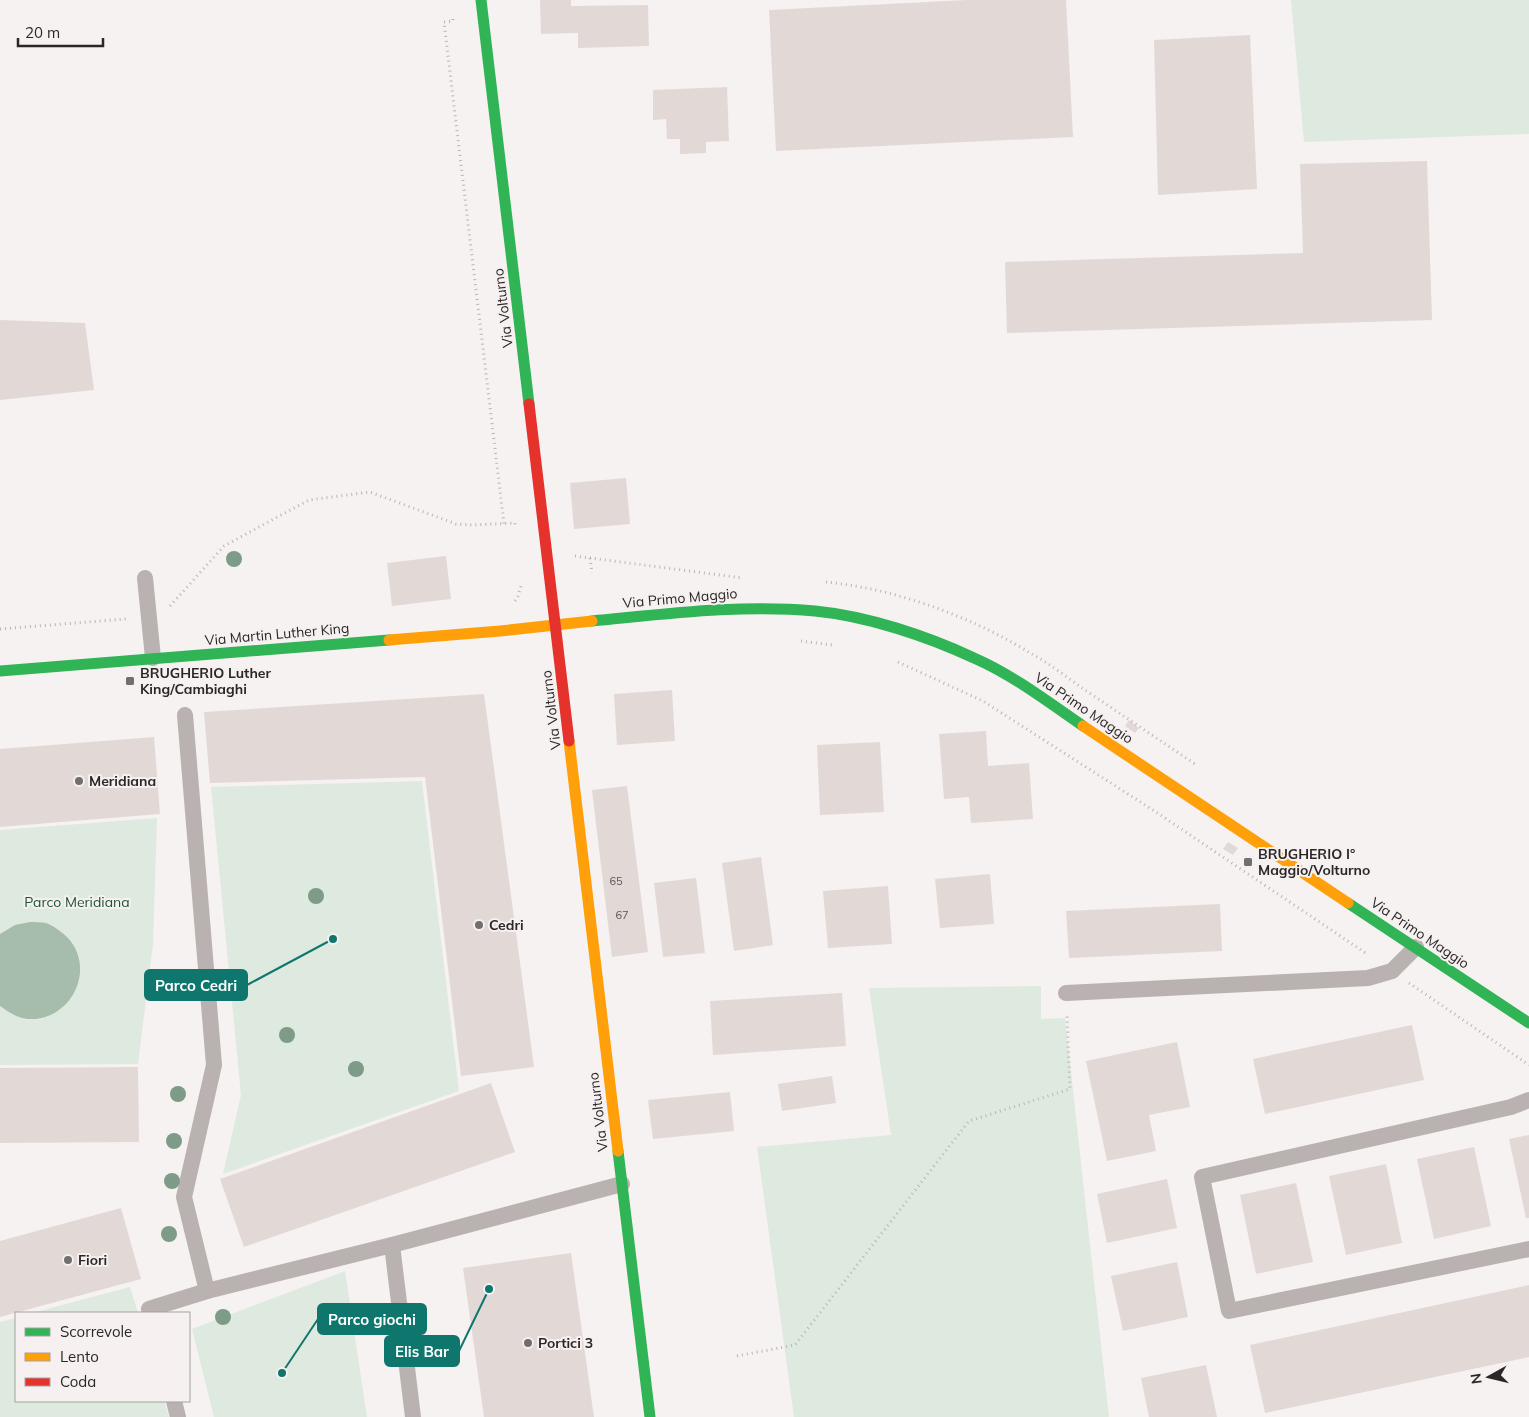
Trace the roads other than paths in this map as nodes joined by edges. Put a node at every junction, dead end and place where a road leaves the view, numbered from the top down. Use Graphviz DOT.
graph roads {
  1 [pos="481,0"];
  2 [pos="145,578"];
  3 [pos="556,626"];
  4 [pos="153,658"];
  5 [pos="0,671"];
  6 [pos="185,715"];
  7 [pos="1416,947"];
  8 [pos="1066,993"];
  9 [pos="1529,1023"];
  10 [pos="1529,1100"];
  11 [pos="622,1184"];
  12 [pos="392,1245"];
  13 [pos="1529,1249"];
  14 [pos="207,1291"];
  15 [pos="150,1312"];
  16 [pos="174,1402"];
  17 [pos="178,1417"];
  18 [pos="413,1417"];
  19 [pos="650,1417"];
  1 -- 3 [label="street, Via Volturno"];
  2 -- 4 [label="lane"];
  3 -- 4 [label="street, Via Martin Luther King"];
  3 -- 7 [label="street, Via Primo Maggio"];
  3 -- 11 [label="street, Via Volturno"];
  4 -- 5 [label="street, Via Martin Luther King"];
  6 -- 14 [label="lane"];
  7 -- 8 [label="lane"];
  7 -- 9 [label="street, Via Primo Maggio"];
  10 -- 13 [label="lane"];
  11 -- 12 [label="lane"];
  11 -- 19 [label="street, Via Volturno"];
  12 -- 14 [label="lane"];
  12 -- 18 [label="lane"];
  14 -- 15 [label="lane"];
  16 -- 17 [label="lane"];
}
